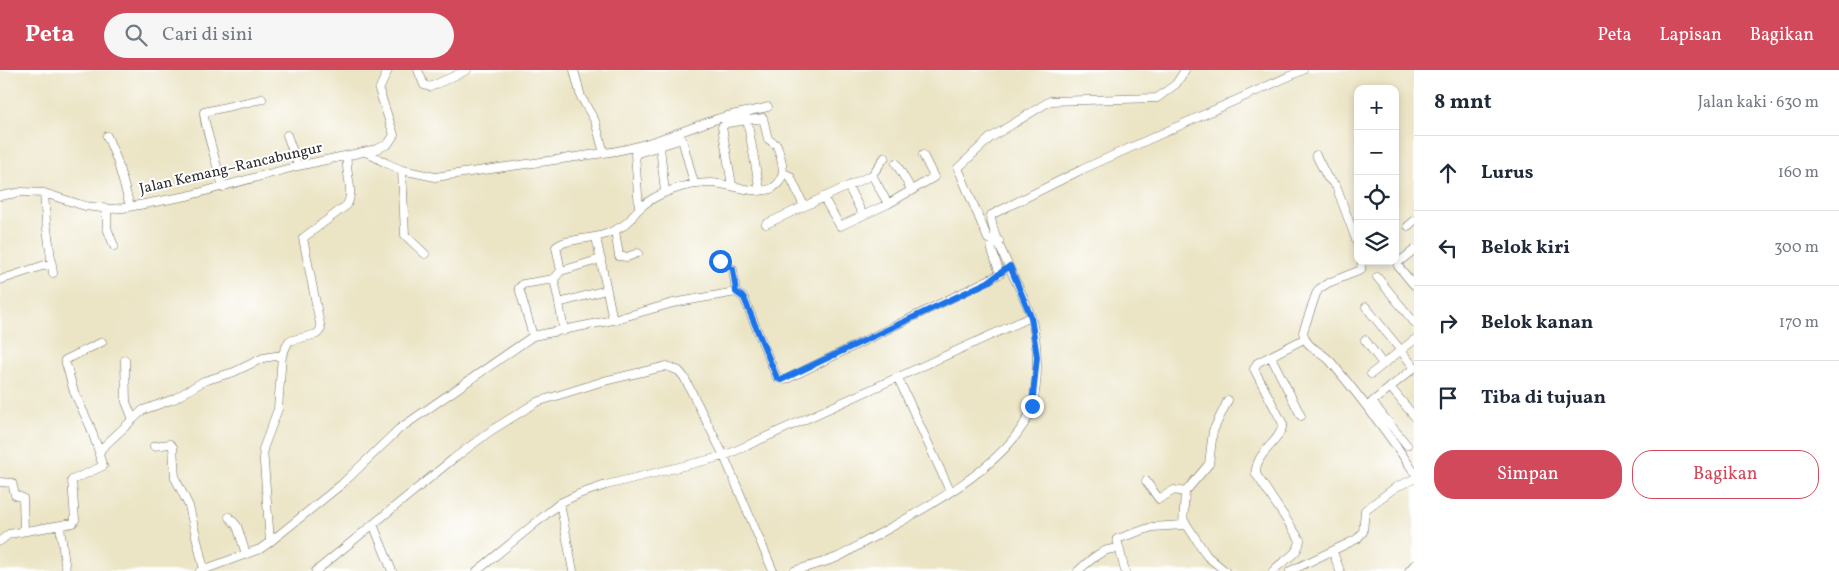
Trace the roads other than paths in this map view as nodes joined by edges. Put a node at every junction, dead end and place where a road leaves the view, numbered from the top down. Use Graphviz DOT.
graph roads {
  1 [pos="388,70"];
  2 [pos="418,70"];
  3 [pos="467,70"];
  4 [pos="574,70"];
  5 [pos="1185,70"];
  6 [pos="1303,70"];
  7 [pos="262,99"];
  8 [pos="768,107"];
  9 [pos="747,119"];
  10 [pos="287,135"];
  11 [pos="107,136"];
  12 [pos="660,147"];
  13 [pos="366,152"];
  14 [pos="604,153"];
  15 [pos="923,155"];
  16 [pos="1316,155"];
  17 [pos="885,156"];
  18 [pos="347,157"];
  19 [pos="896,163"];
  20 [pos="298,166"];
  21 [pos="402,170"];
  22 [pos="783,173"];
  23 [pos="872,175"];
  24 [pos="694,184"];
  25 [pos="732,185"];
  26 [pos="848,186"];
  27 [pos="223,188"];
  28 [pos="760,191"];
  29 [pos="912,191"];
  30 [pos="44,192"];
  31 [pos="665,192"];
  32 [pos="0,196"];
  33 [pos="823,197"];
  34 [pos="888,204"];
  35 [pos="130,206"];
  36 [pos="804,206"];
  37 [pos="639,208"];
  38 [pos="107,209"];
  39 [pos="863,215"];
  40 [pos="766,224"];
  41 [pos="615,230"];
  42 [pos="1354,234"];
  43 [pos="596,237"];
  44 [pos="999,241"];
  45 [pos="114,246"];
  46 [pos="1414,250"];
  47 [pos="638,253"];
  48 [pos="426,254"];
  49 [pos="719,257"];
  50 [pos="601,259"];
  51 [pos="51,263"];
  52 [pos="1362,265"];
  53 [pos="1010,266"];
  54 [pos="561,271"];
  55 [pos="53,273"];
  56 [pos="1000,274"];
  57 [pos="1377,277"];
  58 [pos="554,279"];
  59 [pos="0,280"];
  60 [pos="1413,282"];
  61 [pos="606,290"];
  62 [pos="736,292"];
  63 [pos="559,303"];
  64 [pos="1366,307"];
  65 [pos="1031,317"];
  66 [pos="613,320"];
  67 [pos="1414,322"];
  68 [pos="564,331"];
  69 [pos="533,336"];
  70 [pos="1304,339"];
  71 [pos="1365,340"];
  72 [pos="1414,340"];
  73 [pos="102,342"];
  74 [pos="1401,351"];
  75 [pos="282,354"];
  76 [pos="1272,356"];
  77 [pos="125,360"];
  78 [pos="1384,364"];
  79 [pos="1414,368"];
  80 [pos="1371,374"];
  81 [pos="898,378"];
  82 [pos="1390,387"];
  83 [pos="1228,400"];
  84 [pos="1301,416"];
  85 [pos="1414,416"];
  86 [pos="132,418"];
  87 [pos="1407,445"];
  88 [pos="154,446"];
  89 [pos="99,452"];
  90 [pos="724,456"];
  91 [pos="1414,472"];
  92 [pos="1414,479"];
  93 [pos="1146,481"];
  94 [pos="0,482"];
  95 [pos="950,492"];
  96 [pos="1185,492"];
  97 [pos="560,503"];
  98 [pos="229,517"];
  99 [pos="1185,522"];
  100 [pos="373,524"];
  101 [pos="60,527"];
  102 [pos="24,531"];
  103 [pos="0,540"];
  104 [pos="270,542"];
  105 [pos="1118,549"];
  106 [pos="1333,552"];
  107 [pos="246,554"];
  108 [pos="1414,565"];
  109 [pos="202,570"];
  110 [pos="66,571"];
  111 [pos="316,571"];
  112 [pos="392,571"];
  113 [pos="477,571"];
  114 [pos="573,571"];
  115 [pos="773,571"];
  116 [pos="794,571"];
  117 [pos="1078,571"];
  118 [pos="1125,571"];
  119 [pos="1224,571"];
  120 [pos="1273,571"];
  121 [pos="1290,571"];
  122 [pos="1340,571"];
  123 [pos="1409,571"];
  1 -- 13 [label="street, Jalan Kemang–Rancabungur"];
  2 -- 3 [label="street"];
  4 -- 14 [label="street"];
  5 -- 44 [label="street"];
  6 -- 44 [label="street"];
  7 -- 27 [label="street"];
  8 -- 14 [label="street"];
  9 -- 22 [label="street"];
  9 -- 25 [label="street"];
  9 -- 28 [label="street"];
  10 -- 20 [label="street"];
  11 -- 35 [label="street"];
  12 -- 24 [label="street"];
  12 -- 31 [label="street"];
  12 -- 37 [label="street"];
  13 -- 18 [label="street, Jalan Kemang–Rancabungur"];
  13 -- 21 [label="street"];
  14 -- 21 [label="street"];
  15 -- 29 [label="street"];
  16 -- 42 [label="street"];
  17 -- 23 [label="street"];
  18 -- 20 [label="street, Jalan Kemang–Rancabungur"];
  18 -- 75 [label="street"];
  19 -- 29 [label="street"];
  20 -- 27 [label="street, Jalan Kemang–Rancabungur"];
  21 -- 48 [label="street"];
  22 -- 28 [label="street"];
  22 -- 36 [label="street"];
  23 -- 26 [label="street"];
  23 -- 34 [label="street"];
  24 -- 25 [label="street"];
  24 -- 31 [label="street"];
  25 -- 28 [label="street"];
  26 -- 33 [label="street"];
  26 -- 39 [label="street"];
  27 -- 35 [label="street, Jalan Kemang–Rancabungur"];
  29 -- 34 [label="street"];
  30 -- 32 [label="street, Jalan Kemang–Rancabungur"];
  30 -- 38 [label="street, Jalan Kemang–Rancabungur"];
  30 -- 51 [label="street"];
  31 -- 37 [label="street"];
  33 -- 36 [label="street"];
  33 -- 39 [label="street"];
  34 -- 39 [label="street"];
  35 -- 38 [label="street, Jalan Kemang–Rancabungur"];
  36 -- 40 [label="street"];
  37 -- 41 [label="street"];
  38 -- 45 [label="street"];
  41 -- 43 [label="street"];
  41 -- 47 [label="street"];
  43 -- 50 [label="street"];
  43 -- 54 [label="street"];
  44 -- 53 [label="street"];
  44 -- 56 [label="street"];
  46 -- 60 [label="street"];
  49 -- 62 [label="street"];
  50 -- 54 [label="street"];
  50 -- 61 [label="street"];
  51 -- 55 [label="street"];
  51 -- 59 [label="street"];
  52 -- 70 [label="street"];
  53 -- 56 [label="street"];
  53 -- 65 [label="street"];
  54 -- 58 [label="street"];
  56 -- 62 [label="street"];
  57 -- 67 [label="street"];
  58 -- 63 [label="street"];
  58 -- 69 [label="street"];
  61 -- 63 [label="street"];
  61 -- 66 [label="street"];
  62 -- 66 [label="street"];
  63 -- 68 [label="street"];
  64 -- 74 [label="street"];
  65 -- 81 [label="street"];
  65 -- 95 [label="street"];
  66 -- 68 [label="street"];
  68 -- 69 [label="street"];
  69 -- 104 [label="street"];
  70 -- 76 [label="street"];
  70 -- 91 [label="street"];
  71 -- 78 [label="street"];
  72 -- 74 [label="street"];
  73 -- 89 [label="street"];
  74 -- 78 [label="street"];
  74 -- 79 [label="street"];
  75 -- 86 [label="street"];
  75 -- 104 [label="street"];
  76 -- 84 [label="street"];
  76 -- 120 [label="street"];
  77 -- 86 [label="street"];
  78 -- 80 [label="street"];
  79 -- 82 [label="street"];
  81 -- 90 [label="street"];
  81 -- 95 [label="street"];
  82 -- 85 [label="street"];
  82 -- 87 [label="street"];
  83 -- 96 [label="street"];
  86 -- 89 [label="street"];
  88 -- 109 [label="street"];
  89 -- 101 [label="street"];
  90 -- 97 [label="street"];
  90 -- 100 [label="street"];
  90 -- 115 [label="street"];
  92 -- 106 [label="street"];
  93 -- 96 [label="street"];
  94 -- 102 [label="street"];
  95 -- 116 [label="street"];
  96 -- 99 [label="street"];
  97 -- 113 [label="street"];
  97 -- 114 [label="street"];
  98 -- 107 [label="street"];
  99 -- 105 [label="street"];
  99 -- 119 [label="street"];
  100 -- 111 [label="street"];
  100 -- 112 [label="street"];
  101 -- 102 [label="street"];
  101 -- 110 [label="street"];
  102 -- 103 [label="street"];
  104 -- 107 [label="street"];
  105 -- 117 [label="street"];
  105 -- 118 [label="street"];
  106 -- 121 [label="street"];
  106 -- 122 [label="street"];
  107 -- 109 [label="street"];
  108 -- 123 [label="street"];
}
